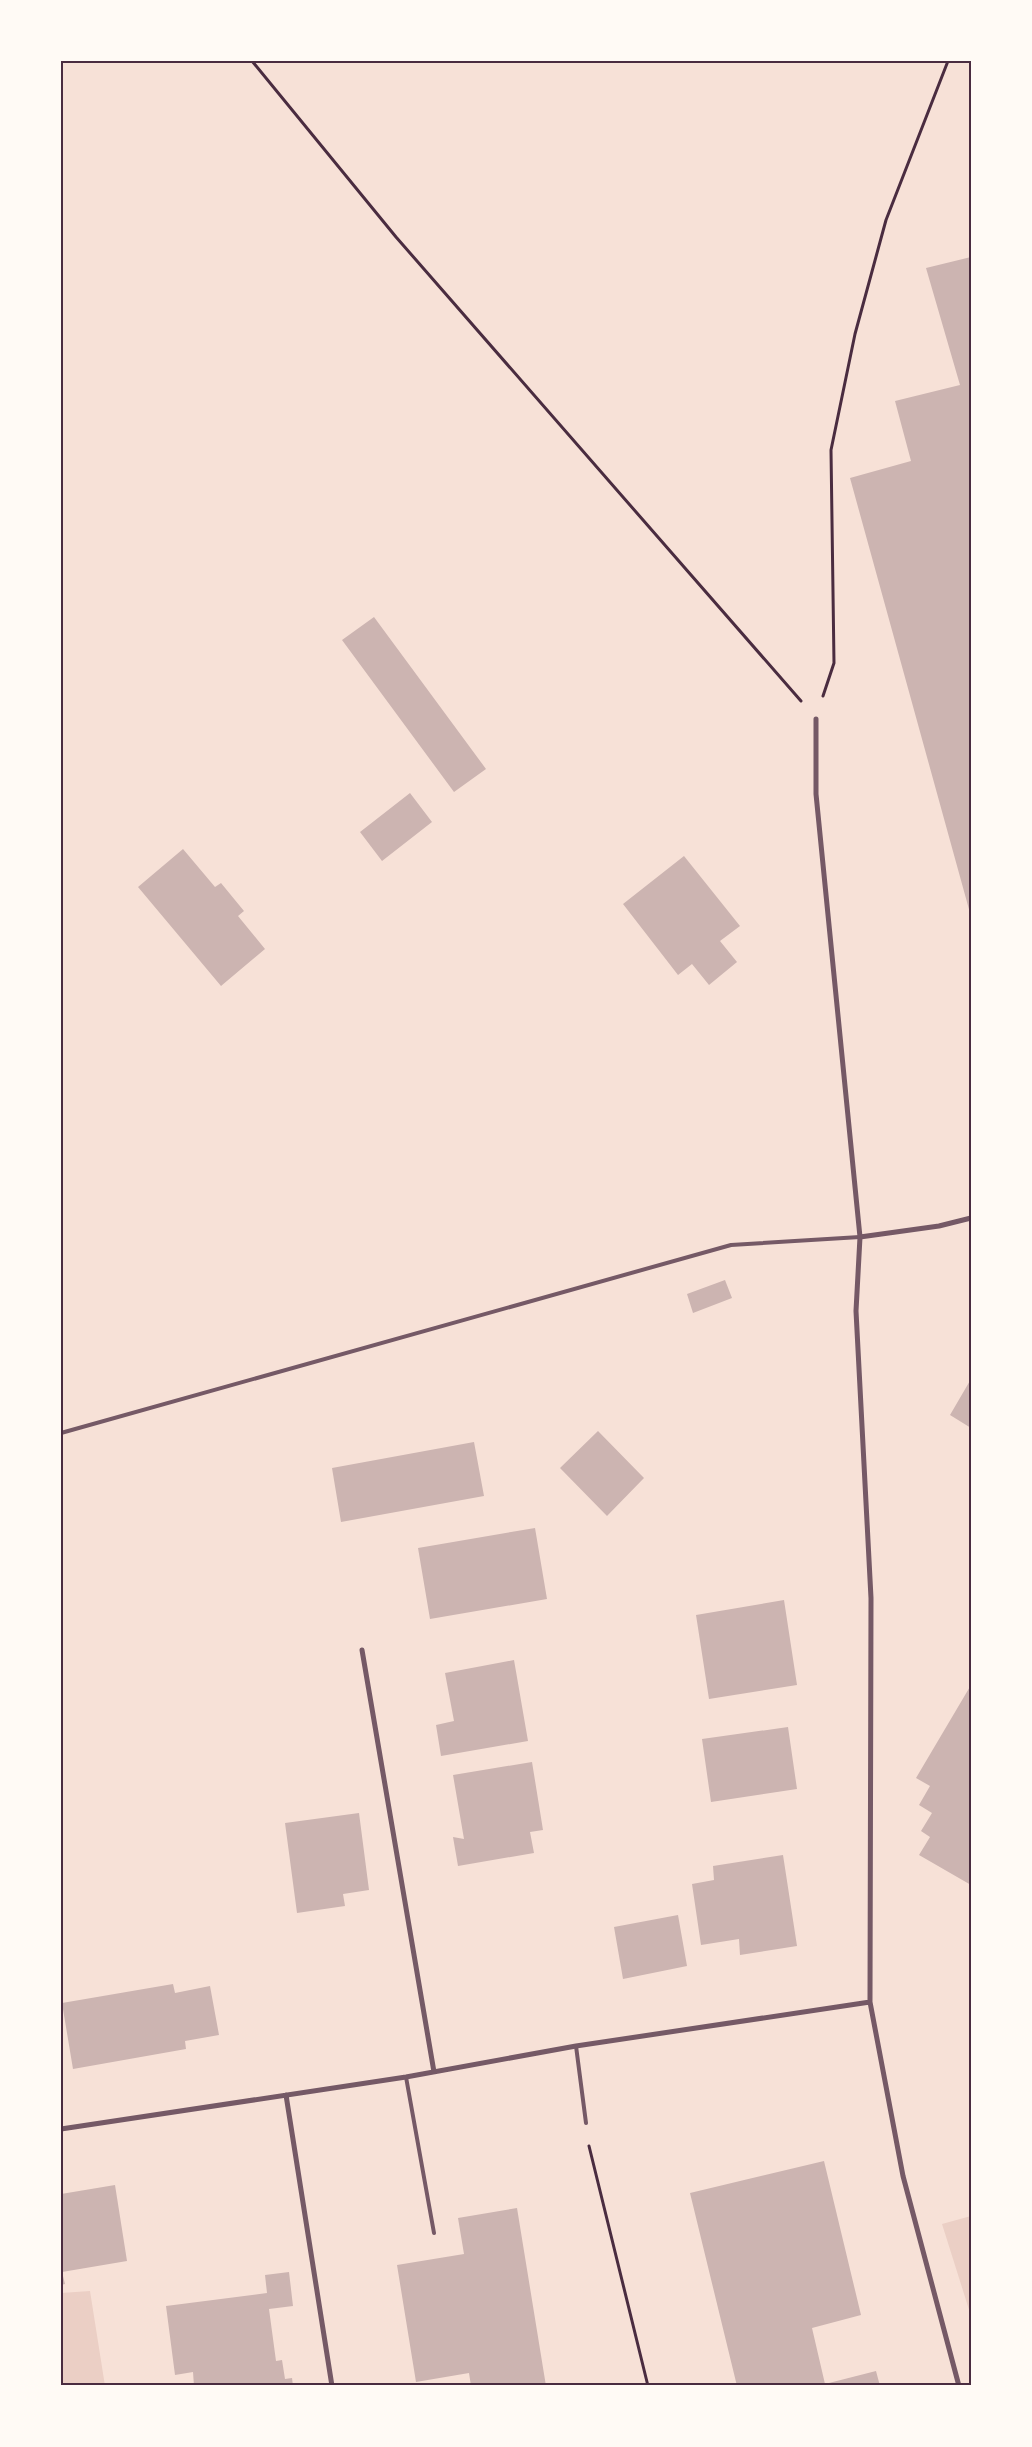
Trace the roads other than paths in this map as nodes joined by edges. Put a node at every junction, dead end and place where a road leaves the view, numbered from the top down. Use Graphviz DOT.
graph roads {
  1 [pos="816,719"];
  2 [pos="971,1218"];
  3 [pos="860,1237"];
  4 [pos="61,1433"];
  5 [pos="362,1650"];
  6 [pos="870,2002"];
  7 [pos="576,2046"];
  8 [pos="434,2072"];
  9 [pos="406,2076"];
  10 [pos="286,2095"];
  11 [pos="586,2123"];
  12 [pos="61,2129"];
  13 [pos="434,2233"];
  14 [pos="332,2386"];
  15 [pos="959,2386"];
  1 -- 3 [label="street"];
  2 -- 3 [label="street"];
  3 -- 4 [label="lane"];
  3 -- 6 [label="street"];
  5 -- 8 [label="street"];
  6 -- 7 [label="street"];
  6 -- 15 [label="street"];
  7 -- 8 [label="street"];
  7 -- 11 [label="lane"];
  8 -- 9 [label="street"];
  9 -- 10 [label="street"];
  9 -- 13 [label="lane"];
  10 -- 12 [label="street"];
  10 -- 14 [label="street"];
}
